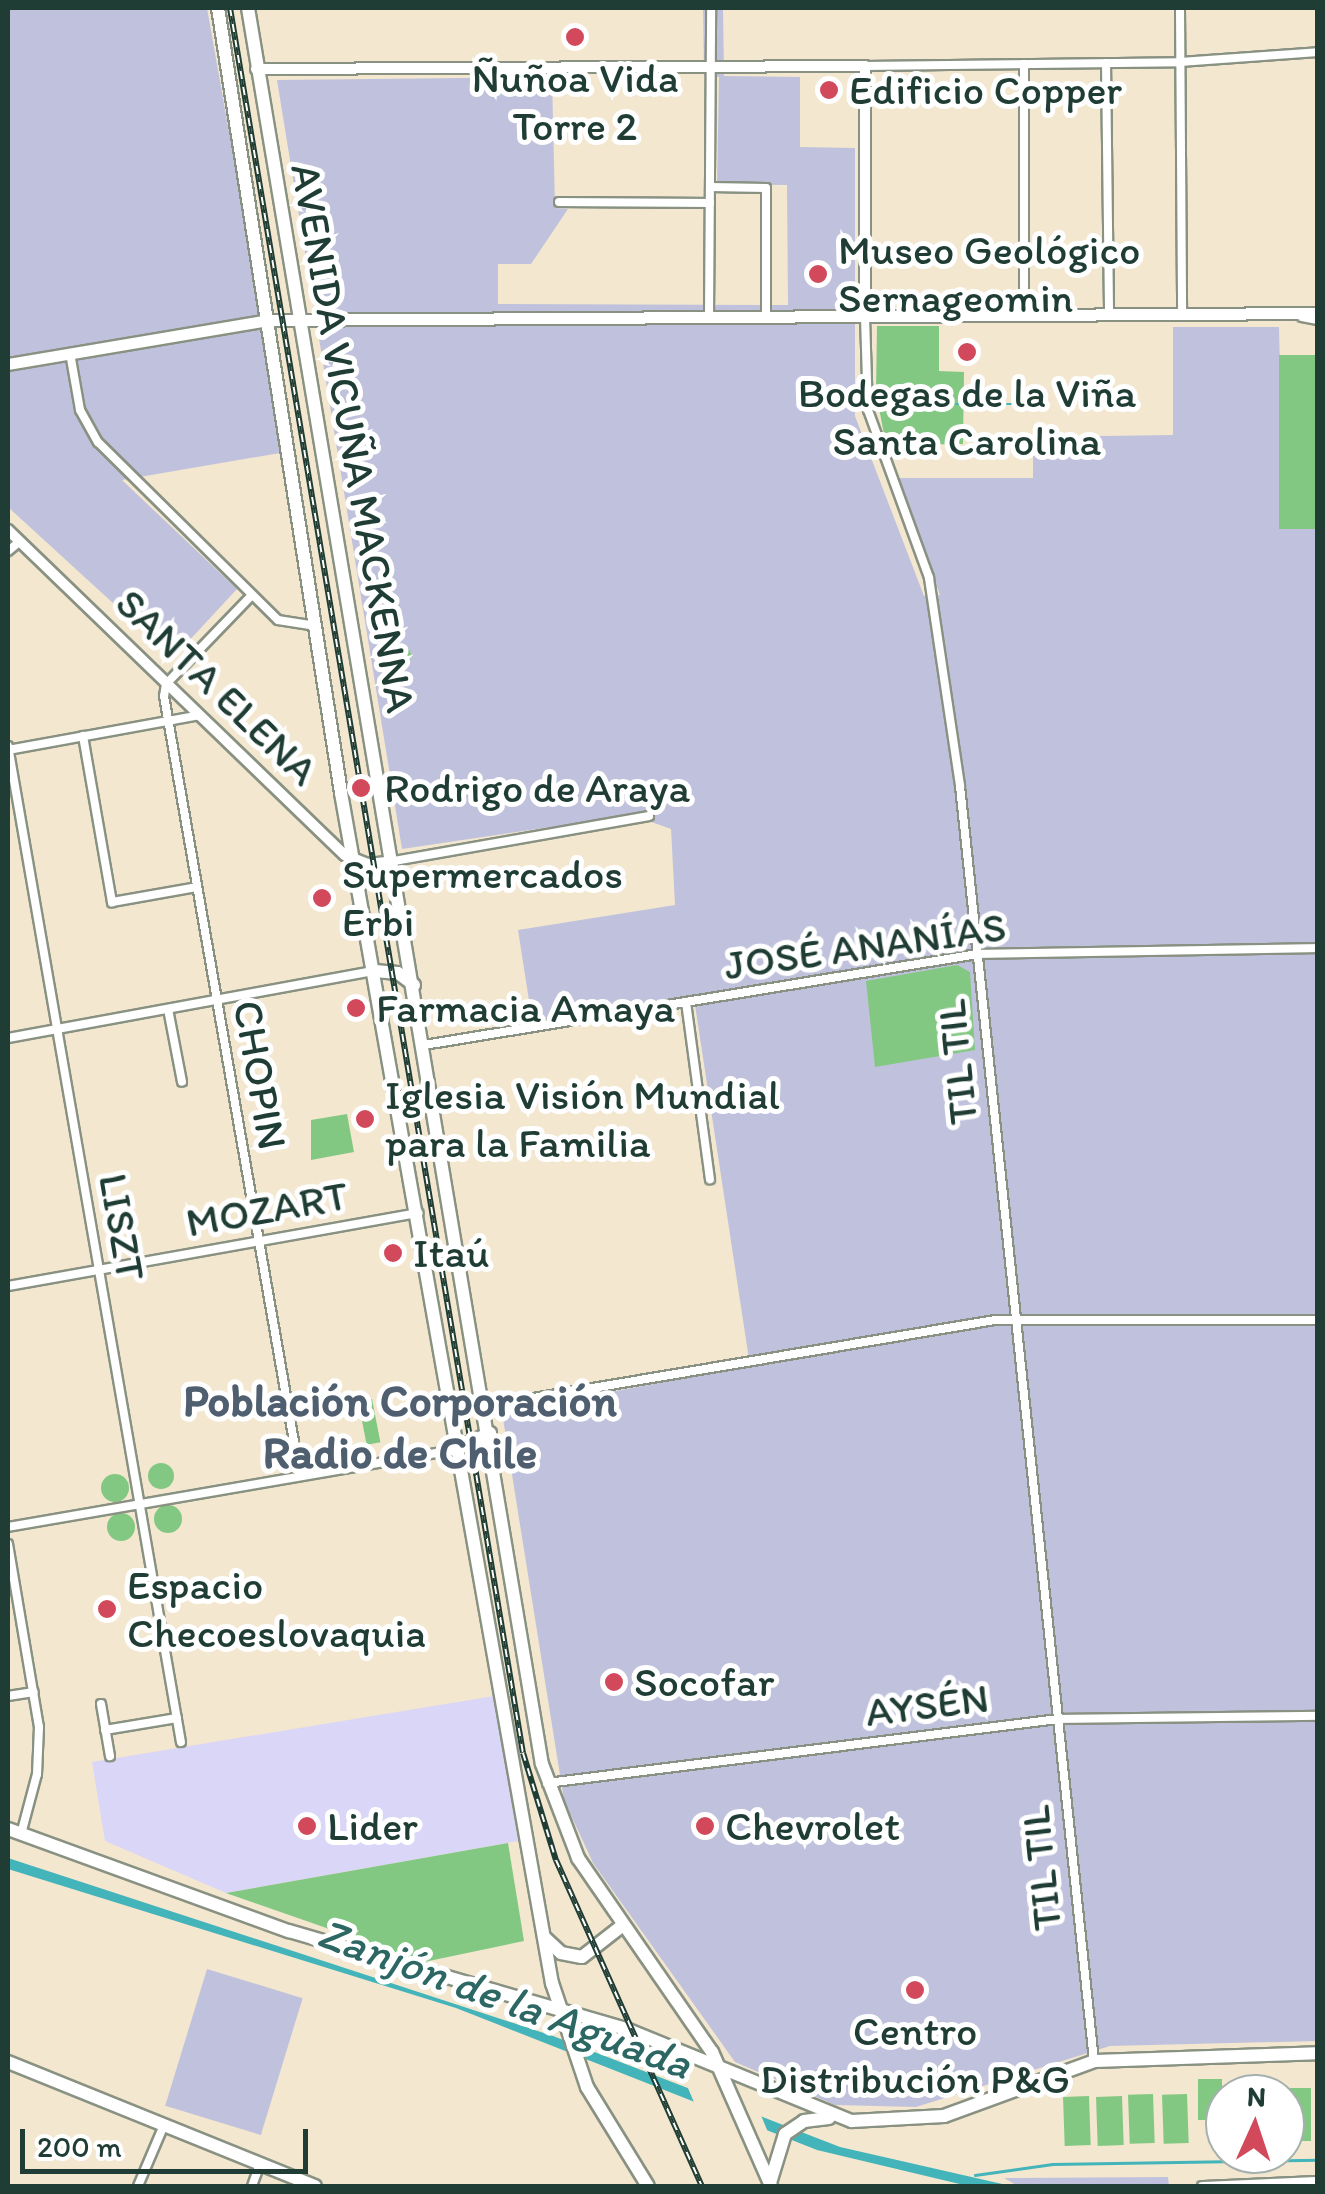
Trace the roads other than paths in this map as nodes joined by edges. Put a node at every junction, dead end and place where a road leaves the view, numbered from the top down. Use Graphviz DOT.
graph roads {
  1 [pos="218,8"];
  2 [pos="248,8"];
  3 [pos="711,8"];
  4 [pos="1180,8"];
  5 [pos="1318,52"];
  6 [pos="1180,62"];
  7 [pos="1106,63"];
  8 [pos="1024,64"];
  9 [pos="711,66"];
  10 [pos="866,66"];
  11 [pos="256,68"];
  12 [pos="710,187"];
  13 [pos="559,202"];
  14 [pos="710,202"];
  15 [pos="1182,314"];
  16 [pos="1024,315"];
  17 [pos="1109,315"];
  18 [pos="866,317"];
  19 [pos="1318,317"];
  20 [pos="710,318"];
  21 [pos="766,318"];
  22 [pos="268,320"];
  23 [pos="301,320"];
  24 [pos="70,353"];
  25 [pos="8,364"];
  26 [pos="8,530"];
  27 [pos="19,542"];
  28 [pos="8,551"];
  29 [pos="252,595"];
  30 [pos="320,626"];
  31 [pos="166,684"];
  32 [pos="200,715"];
  33 [pos="168,721"];
  34 [pos="83,736"];
  35 [pos="8,748"];
  36 [pos="649,816"];
  37 [pos="353,860"];
  38 [pos="394,861"];
  39 [pos="197,886"];
  40 [pos="1318,948"];
  41 [pos="978,954"];
  42 [pos="375,971"];
  43 [pos="414,985"];
  44 [pos="217,1000"];
  45 [pos="686,1002"];
  46 [pos="168,1009"];
  47 [pos="57,1029"];
  48 [pos="8,1038"];
  49 [pos="424,1045"];
  50 [pos="182,1082"];
  51 [pos="710,1179"];
  52 [pos="419,1213"];
  53 [pos="259,1241"];
  54 [pos="99,1270"];
  55 [pos="8,1286"];
  56 [pos="1018,1320"];
  57 [pos="1318,1320"];
  58 [pos="486,1406"];
  59 [pos="490,1432"];
  60 [pos="455,1450"];
  61 [pos="300,1476"];
  62 [pos="140,1503"];
  63 [pos="8,1526"];
  64 [pos="8,1544"];
  65 [pos="34,1692"];
  66 [pos="8,1696"];
  67 [pos="101,1704"];
  68 [pos="1318,1716"];
  69 [pos="177,1718"];
  70 [pos="1058,1718"];
  71 [pos="105,1730"];
  72 [pos="182,1742"];
  73 [pos="110,1756"];
  74 [pos="547,1783"];
  75 [pos="14,1832"];
  76 [pos="623,1925"];
  77 [pos="543,1935"];
  78 [pos="558,2008"];
  79 [pos="1318,2054"];
  80 [pos="8,2062"];
  81 [pos="1094,2062"];
  82 [pos="722,2070"];
  83 [pos="836,2118"];
  84 [pos="164,2125"];
  85 [pos="260,2164"];
  86 [pos="1318,2181"];
  87 [pos="138,2186"];
  88 [pos="252,2186"];
  89 [pos="315,2186"];
  90 [pos="648,2186"];
  91 [pos="770,2186"];
  92 [pos="1202,2186"];
  1 -- 22 [label="main road, AVENIDA VICUÑA MACKENNA"];
  2 -- 11 [label="main road, AVENIDA VICUÑA MACKENNA"];
  3 -- 9 [label="street"];
  4 -- 6 [label="street"];
  5 -- 6 [label="street"];
  6 -- 7 [label="street"];
  6 -- 15 [label="street"];
  7 -- 8 [label="street"];
  7 -- 17 [label="street"];
  8 -- 10 [label="street"];
  8 -- 16 [label="street"];
  9 -- 10 [label="street"];
  9 -- 11 [label="street"];
  9 -- 12 [label="street"];
  10 -- 18 [label="street, TIL TIL"];
  11 -- 23 [label="main road, AVENIDA VICUÑA MACKENNA"];
  12 -- 14 [label="street"];
  12 -- 21 [label="street"];
  13 -- 14 [label="street"];
  14 -- 20 [label="street"];
  15 -- 17 [label="main road"];
  15 -- 19 [label="main road"];
  16 -- 17 [label="main road"];
  16 -- 18 [label="main road"];
  18 -- 21 [label="main road"];
  18 -- 41 [label="street, TIL TIL"];
  20 -- 21 [label="main road"];
  20 -- 23 [label="main road"];
  22 -- 23 [label="main road"];
  22 -- 24 [label="main road"];
  22 -- 30 [label="main road, AVENIDA VICUÑA MACKENNA"];
  23 -- 38 [label="main road, AVENIDA VICUÑA MACKENNA"];
  24 -- 25 [label="main road"];
  24 -- 29 [label="street"];
  26 -- 27 [label="street, SANTA ELENA"];
  27 -- 28 [label="street"];
  27 -- 31 [label="street, SANTA ELENA"];
  29 -- 30 [label="street"];
  29 -- 31 [label="street"];
  30 -- 37 [label="main road, AVENIDA VICUÑA MACKENNA"];
  31 -- 32 [label="street, SANTA ELENA"];
  31 -- 33 [label="street, CHOPIN"];
  32 -- 33 [label="street"];
  32 -- 37 [label="street, SANTA ELENA"];
  33 -- 34 [label="street"];
  33 -- 39 [label="street, CHOPIN"];
  34 -- 35 [label="street"];
  34 -- 39 [label="street"];
  35 -- 47 [label="street, LISZT"];
  36 -- 38 [label="street"];
  37 -- 38 [label="street"];
  37 -- 42 [label="main road, AVENIDA VICUÑA MACKENNA"];
  38 -- 43 [label="main road, AVENIDA VICUÑA MACKENNA"];
  39 -- 44 [label="street, CHOPIN"];
  40 -- 41 [label="street, JOSÉ ANANÍAS"];
  41 -- 45 [label="street, JOSÉ ANANÍAS"];
  41 -- 56 [label="street, TIL TIL"];
  42 -- 43 [label="main road"];
  42 -- 44 [label="street"];
  42 -- 52 [label="main road, AVENIDA VICUÑA MACKENNA"];
  43 -- 49 [label="main road, AVENIDA VICUÑA MACKENNA"];
  44 -- 46 [label="street"];
  44 -- 53 [label="street, CHOPIN"];
  45 -- 49 [label="street, JOSÉ ANANÍAS"];
  45 -- 51 [label="street"];
  46 -- 47 [label="street"];
  46 -- 50 [label="street"];
  47 -- 48 [label="street"];
  47 -- 54 [label="street, LISZT"];
  49 -- 58 [label="main road, AVENIDA VICUÑA MACKENNA"];
  52 -- 53 [label="street, MOZART"];
  52 -- 60 [label="main road, AVENIDA VICUÑA MACKENNA"];
  53 -- 54 [label="street, MOZART"];
  53 -- 61 [label="street, CHOPIN"];
  54 -- 55 [label="street, MOZART"];
  54 -- 62 [label="street, LISZT"];
  56 -- 57 [label="street"];
  56 -- 58 [label="street"];
  56 -- 70 [label="street, TIL TIL"];
  58 -- 59 [label="main road, AVENIDA VICUÑA MACKENNA"];
  59 -- 60 [label="main road"];
  59 -- 74 [label="main road, AVENIDA VICUÑA MACKENNA"];
  60 -- 61 [label="street"];
  60 -- 77 [label="main road, AVENIDA VICUÑA MACKENNA"];
  61 -- 62 [label="street"];
  62 -- 63 [label="street"];
  62 -- 69 [label="street, LISZT"];
  64 -- 65 [label="street"];
  65 -- 66 [label="street"];
  65 -- 75 [label="street"];
  67 -- 71 [label="street"];
  68 -- 70 [label="street, AYSÉN"];
  69 -- 71 [label="street"];
  69 -- 72 [label="street, LISZT"];
  70 -- 74 [label="street, AYSÉN"];
  70 -- 81 [label="street, TIL TIL"];
  71 -- 73 [label="street"];
  74 -- 76 [label="main road, AVENIDA VICUÑA MACKENNA"];
  75 -- 78 [label="main road"];
  76 -- 77 [label="main road"];
  76 -- 82 [label="main road, AVENIDA VICUÑA MACKENNA"];
  77 -- 78 [label="main road, AVENIDA VICUÑA MACKENNA"];
  78 -- 82 [label="main road"];
  78 -- 90 [label="main road, AVENIDA VICUÑA MACKENNA"];
  79 -- 81 [label="main road"];
  80 -- 84 [label="main road"];
  81 -- 83 [label="main road"];
  82 -- 83 [label="main road"];
  82 -- 91 [label="main road, AVENIDA VICUÑA MACKENNA"];
  83 -- 91 [label="main road"];
  84 -- 85 [label="main road"];
  84 -- 87 [label="street"];
  85 -- 88 [label="street"];
  85 -- 89 [label="main road"];
  86 -- 92 [label="street"];
}
